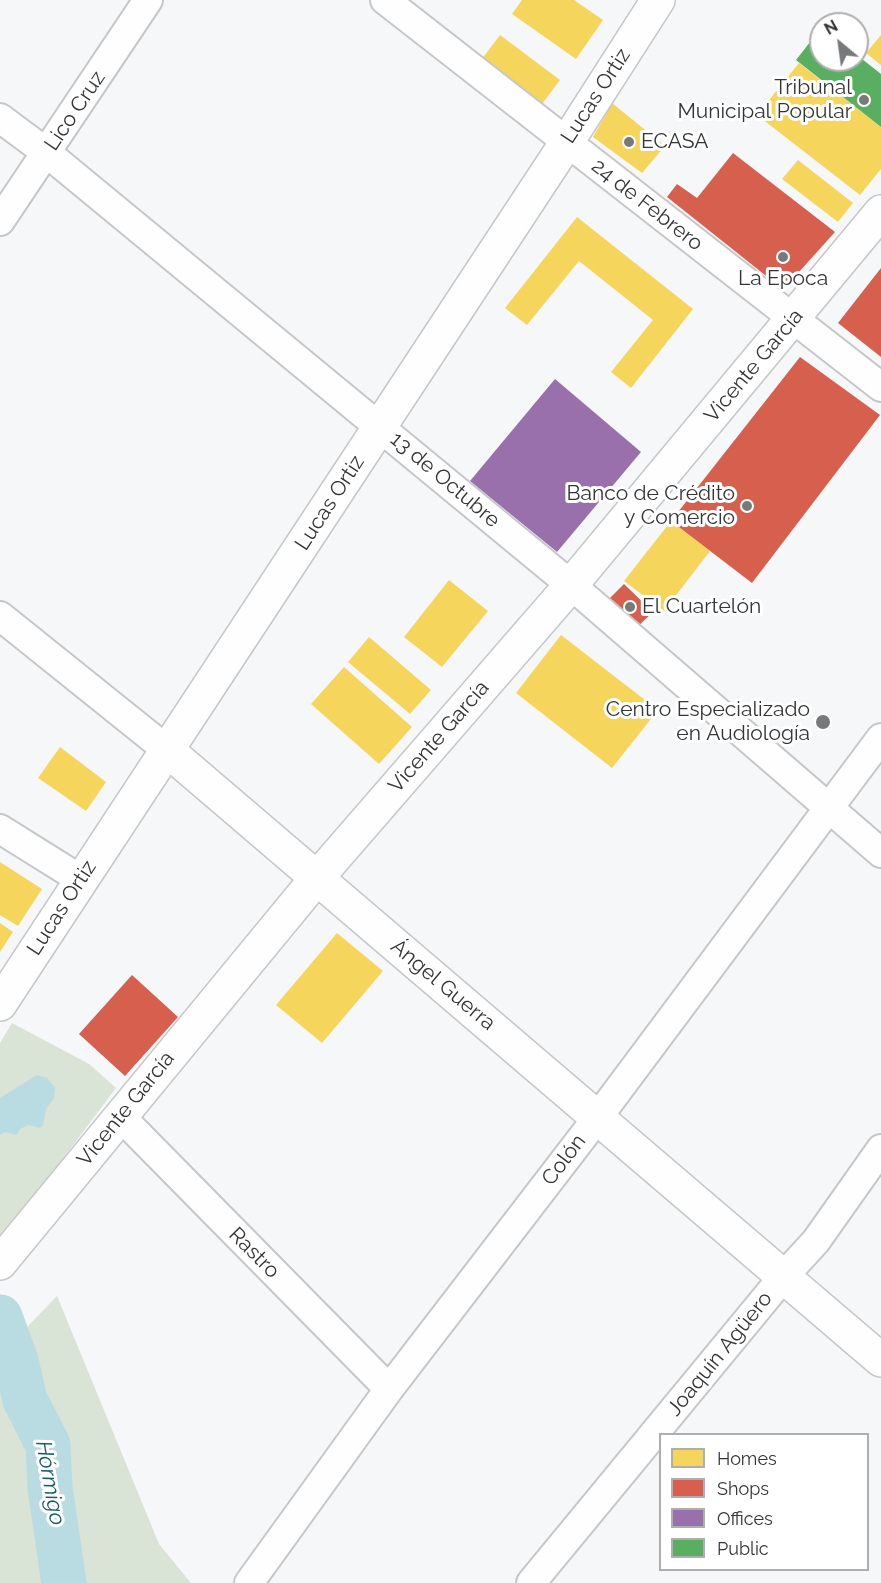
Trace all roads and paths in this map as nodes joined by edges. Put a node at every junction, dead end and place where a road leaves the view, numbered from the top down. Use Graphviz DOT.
graph roads {
  1 [pos="148,0"];
  2 [pos="385,0"];
  3 [pos="658,0"];
  4 [pos="0,118"];
  5 [pos="567,142"];
  6 [pos="46,153"];
  7 [pos="881,212"];
  8 [pos="0,221"];
  9 [pos="794,319"];
  10 [pos="881,387"];
  11 [pos="380,426"];
  12 [pos="571,585"];
  13 [pos="0,616"];
  14 [pos="881,738"];
  15 [pos="167,750"];
  16 [pos="829,808"];
  17 [pos="0,829"];
  18 [pos="881,853"];
  19 [pos="80,879"];
  20 [pos="316,879"];
  21 [pos="0,1004"];
  22 [pos="120,1116"];
  23 [pos="598,1117"];
  24 [pos="881,1149"];
  25 [pos="881,1175"];
  26 [pos="816,1241"];
  27 [pos="0,1263"];
  28 [pos="784,1276"];
  29 [pos="881,1360"];
  30 [pos="389,1389"];
  31 [pos="249,1583"];
  32 [pos="531,1583"];
  1 -- 6 [label="street, Lico Cruz"];
  2 -- 5 [label="street, 24 de Febrero"];
  3 -- 5 [label="main road, Lucas Ortiz"];
  4 -- 6 [label="street, 13 de Octubre"];
  5 -- 9 [label="street, 24 de Febrero"];
  5 -- 11 [label="main road, Lucas Ortiz"];
  6 -- 8 [label="street, Lico Cruz"];
  6 -- 11 [label="street, 13 de Octubre"];
  7 -- 9 [label="main road, Vicente García"];
  9 -- 10 [label="street, 24 de Febrero"];
  9 -- 12 [label="main road, Vicente García"];
  11 -- 12 [label="street, 13 de Octubre"];
  11 -- 15 [label="main road, Lucas Ortiz"];
  12 -- 16 [label="street, 13 de Octubre"];
  12 -- 20 [label="main road, Vicente García"];
  13 -- 15 [label="street, Ángel Guerra"];
  14 -- 16 [label="street, Colón"];
  15 -- 19 [label="main road, Lucas Ortiz"];
  15 -- 20 [label="main road, Ángel Guerra"];
  16 -- 18 [label="street, 13 de Octubre"];
  16 -- 23 [label="street, Colón"];
  17 -- 19 [label="street"];
  19 -- 21 [label="main road, Lucas Ortiz"];
  20 -- 22 [label="main road, Vicente García"];
  20 -- 23 [label="main road, Ángel Guerra"];
  22 -- 27 [label="main road, Vicente García"];
  22 -- 30 [label="street, Rastro"];
  23 -- 28 [label="main road, Ángel Guerra"];
  23 -- 30 [label="street, Colón"];
  24 -- 26 [label="street, Joaquín Agüero"];
  25 -- 26 [label="street"];
  26 -- 28 [label="street, Joaquín Agüero"];
  28 -- 29 [label="main road, Ángel Guerra"];
  28 -- 32 [label="street, Joaquín Agüero"];
  30 -- 31 [label="street, Colón"];
}
